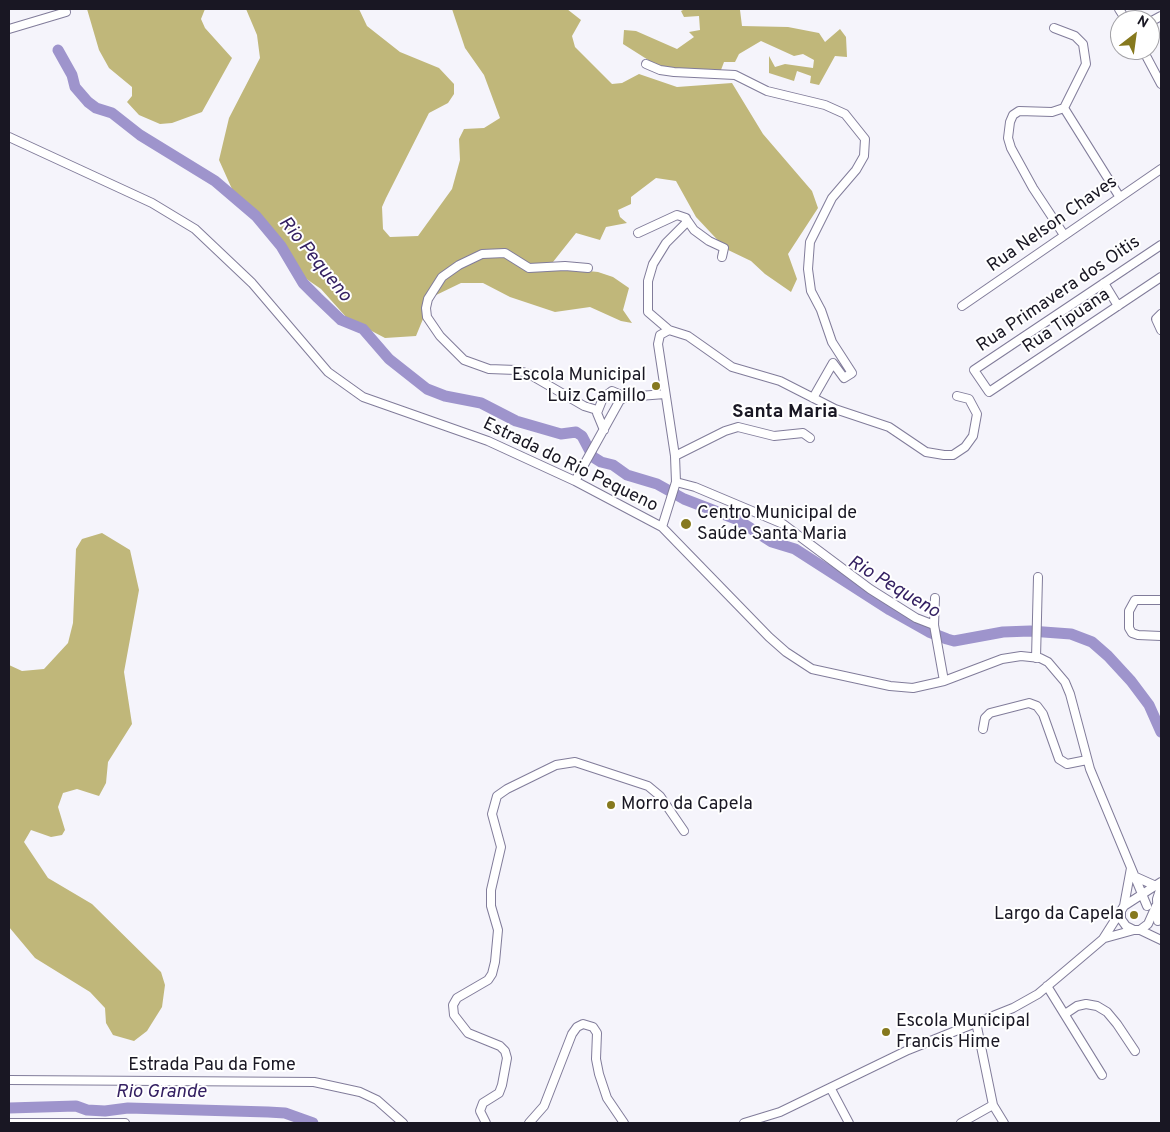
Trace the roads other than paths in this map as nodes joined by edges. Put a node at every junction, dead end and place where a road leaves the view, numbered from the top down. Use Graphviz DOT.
graph roads {
  1 [pos="66,12"];
  2 [pos="1054,28"];
  3 [pos="9,29"];
  4 [pos="1148,60"];
  5 [pos="646,64"];
  6 [pos="1161,84"];
  7 [pos="1064,108"];
  8 [pos="9,137"];
  9 [pos="1161,169"];
  10 [pos="1120,196"];
  11 [pos="687,220"];
  12 [pos="638,233"];
  13 [pos="1064,235"];
  14 [pos="1161,245"];
  15 [pos="722,257"];
  16 [pos="588,268"];
  17 [pos="1161,277"];
  18 [pos="1104,283"];
  19 [pos="962,306"];
  20 [pos="1118,306"];
  21 [pos="1160,315"];
  22 [pos="669,330"];
  23 [pos="1161,330"];
  24 [pos="989,392"];
  25 [pos="665,394"];
  26 [pos="957,396"];
  27 [pos="626,397"];
  28 [pos="813,398"];
  29 [pos="597,410"];
  30 [pos="604,430"];
  31 [pos="810,438"];
  32 [pos="675,456"];
  33 [pos="575,481"];
  34 [pos="676,485"];
  35 [pos="662,527"];
  36 [pos="1038,577"];
  37 [pos="935,598"];
  38 [pos="1161,600"];
  39 [pos="934,627"];
  40 [pos="1161,636"];
  41 [pos="1036,658"];
  42 [pos="944,681"];
  43 [pos="982,729"];
  44 [pos="1087,760"];
  45 [pos="684,831"];
  46 [pos="1131,866"];
  47 [pos="1136,877"];
  48 [pos="1160,885"];
  49 [pos="1143,895"];
  50 [pos="1133,901"];
  51 [pos="1123,908"];
  52 [pos="1154,915"];
  53 [pos="1137,930"];
  54 [pos="1103,939"];
  55 [pos="1161,940"];
  56 [pos="1047,986"];
  57 [pos="1065,1014"];
  58 [pos="976,1022"];
  59 [pos="1135,1051"];
  60 [pos="1102,1075"];
  61 [pos="9,1080"];
  62 [pos="831,1089"];
  63 [pos="993,1105"];
  64 [pos="9,1123"];
  65 [pos="125,1123"];
  66 [pos="404,1123"];
  67 [pos="486,1123"];
  68 [pos="529,1123"];
  69 [pos="624,1123"];
  70 [pos="744,1123"];
  71 [pos="849,1123"];
  72 [pos="961,1123"];
  73 [pos="1004,1123"];
  1 -- 3 [label="street"];
  2 -- 7 [label="street"];
  4 -- 6 [label="street"];
  5 -- 28 [label="street"];
  7 -- 10 [label="street"];
  7 -- 13 [label="street"];
  8 -- 33 [label="street, Estrada do Rio Pequeno"];
  9 -- 10 [label="street, Rua Nelson Chaves"];
  10 -- 13 [label="street, Rua Nelson Chaves"];
  11 -- 12 [label="street"];
  11 -- 15 [label="street"];
  11 -- 22 [label="street"];
  13 -- 19 [label="street, Rua Nelson Chaves"];
  14 -- 18 [label="street, Rua Primavera dos Oitis"];
  16 -- 29 [label="street"];
  17 -- 20 [label="street, Rua Tipuana"];
  18 -- 20 [label="street"];
  18 -- 24 [label="street, Rua Primavera dos Oitis"];
  20 -- 24 [label="street, Rua Tipuana"];
  21 -- 23 [label="street"];
  22 -- 25 [label="street"];
  22 -- 28 [label="street"];
  25 -- 27 [label="street"];
  25 -- 32 [label="street"];
  26 -- 28 [label="street"];
  27 -- 29 [label="street"];
  27 -- 30 [label="street"];
  29 -- 30 [label="street"];
  30 -- 33 [label="street"];
  31 -- 32 [label="street"];
  32 -- 34 [label="street"];
  33 -- 35 [label="street, Estrada do Rio Pequeno"];
  34 -- 35 [label="street"];
  34 -- 39 [label="street"];
  35 -- 42 [label="street, Estrada do Rio Pequeno"];
  36 -- 41 [label="street"];
  37 -- 39 [label="street"];
  38 -- 40 [label="street"];
  39 -- 42 [label="street"];
  41 -- 42 [label="street, Estrada do Rio Pequeno"];
  41 -- 44 [label="street"];
  43 -- 44 [label="street"];
  44 -- 46 [label="street"];
  45 -- 67 [label="street"];
  46 -- 47 [label="street"];
  46 -- 51 [label="street"];
  47 -- 48 [label="street"];
  47 -- 49 [label="street"];
  48 -- 49 [label="street"];
  48 -- 52 [label="street"];
  49 -- 50 [label="street"];
  49 -- 52 [label="street"];
  50 -- 51 [label="street"];
  50 -- 52 [label="street"];
  51 -- 53 [label="street"];
  51 -- 54 [label="street"];
  52 -- 53 [label="street"];
  53 -- 54 [label="street"];
  53 -- 55 [label="street"];
  54 -- 56 [label="street"];
  56 -- 57 [label="street"];
  56 -- 58 [label="street"];
  57 -- 59 [label="street"];
  57 -- 60 [label="street"];
  58 -- 62 [label="street"];
  58 -- 63 [label="street"];
  61 -- 66 [label="street, Estrada Pau da Fome"];
  62 -- 70 [label="street"];
  62 -- 71 [label="street"];
  63 -- 72 [label="street"];
  63 -- 73 [label="street"];
  64 -- 65 [label="street"];
  68 -- 69 [label="street"];
}
